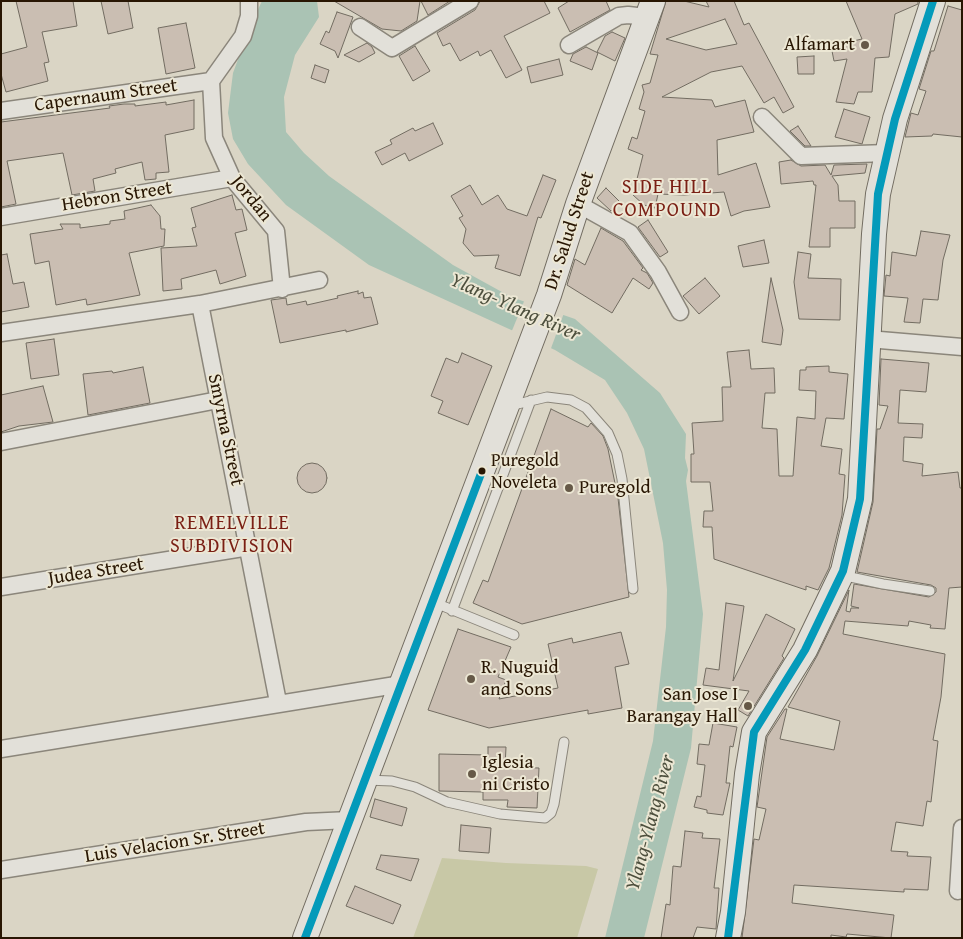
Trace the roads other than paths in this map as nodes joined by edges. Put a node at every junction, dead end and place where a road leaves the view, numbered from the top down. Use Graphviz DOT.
graph roads {
  1 [pos="249,1"];
  2 [pos="470,1"];
  3 [pos="933,1"];
  4 [pos="649,9"];
  5 [pos="360,27"];
  6 [pos="569,45"];
  7 [pos="212,81"];
  8 [pos="1,111"];
  9 [pos="762,117"];
  10 [pos="887,153"];
  11 [pos="232,178"];
  12 [pos="578,204"];
  13 [pos="1,217"];
  14 [pos="319,280"];
  15 [pos="282,289"];
  16 [pos="200,304"];
  17 [pos="680,312"];
  18 [pos="1,333"];
  19 [pos="868,339"];
  20 [pos="962,347"];
  21 [pos="218,400"];
  22 [pos="531,400"];
  23 [pos="506,407"];
  24 [pos="1,442"];
  25 [pos="249,547"];
  26 [pos="841,575"];
  27 [pos="1,587"];
  28 [pos="633,589"];
  29 [pos="930,591"];
  30 [pos="443,607"];
  31 [pos="514,635"];
  32 [pos="402,684"];
  33 [pos="278,702"];
  34 [pos="564,742"];
  35 [pos="1,749"];
  36 [pos="365,780"];
  37 [pos="350,820"];
  38 [pos="962,828"];
  39 [pos="961,863"];
  40 [pos="1,870"];
  41 [pos="958,891"];
  42 [pos="305,938"];
  43 [pos="728,938"];
  1 -- 7 [label="street"];
  2 -- 5 [label="street"];
  3 -- 10 [label="main road"];
  4 -- 6 [label="street"];
  4 -- 12 [label="main road, Dr. Salud Street"];
  7 -- 8 [label="street, Capernaum Street"];
  7 -- 11 [label="street, Jordan"];
  9 -- 10 [label="street"];
  10 -- 19 [label="main road"];
  11 -- 13 [label="street, Hebron Street"];
  11 -- 15 [label="street, Jordan"];
  12 -- 17 [label="street"];
  12 -- 23 [label="main road, Dr. Salud Street"];
  14 -- 15 [label="street"];
  15 -- 16 [label="street"];
  16 -- 18 [label="street"];
  16 -- 21 [label="street, Smyrna Street"];
  19 -- 20 [label="street"];
  19 -- 26 [label="main road"];
  21 -- 24 [label="street"];
  21 -- 25 [label="street, Smyrna Street"];
  22 -- 23 [label="lane"];
  22 -- 28 [label="lane"];
  22 -- 30 [label="lane"];
  23 -- 30 [label="main road, Dr. Salud Street"];
  25 -- 27 [label="street, Judea Street"];
  25 -- 33 [label="street, Smyrna Street"];
  26 -- 29 [label="lane"];
  26 -- 43 [label="main road"];
  30 -- 31 [label="lane"];
  30 -- 32 [label="main road, Dr. Salud Street"];
  32 -- 33 [label="street"];
  32 -- 36 [label="main road, Dr. Salud Street"];
  33 -- 35 [label="street"];
  34 -- 36 [label="lane"];
  36 -- 37 [label="main road, Dr. Salud Street"];
  37 -- 40 [label="street, Luis Velacion Sr. Street"];
  37 -- 42 [label="main road, Dr. Salud Street"];
  38 -- 39 [label="street"];
  39 -- 41 [label="street"];
}
